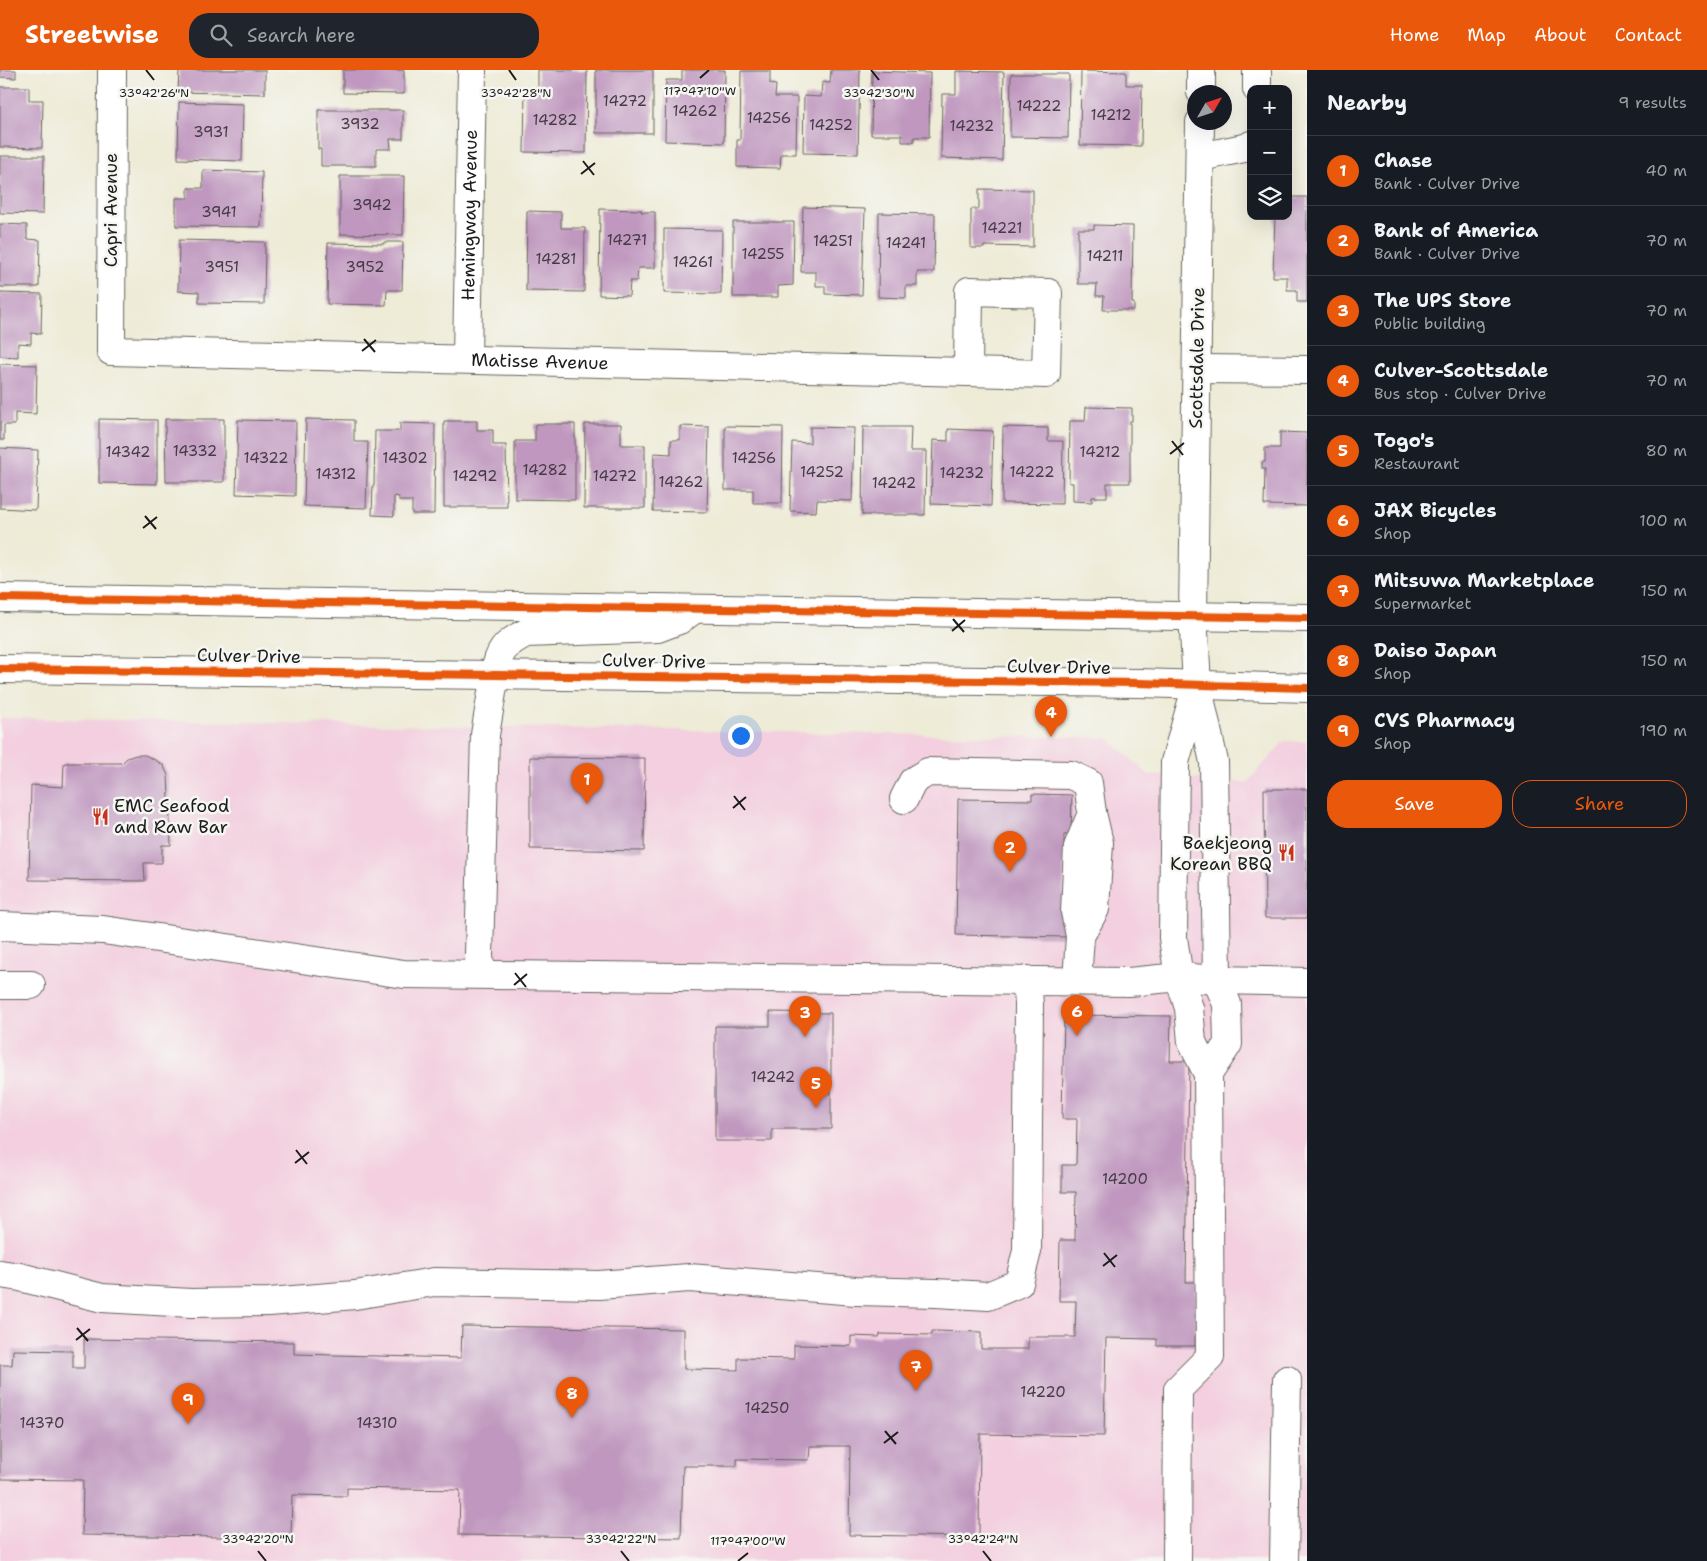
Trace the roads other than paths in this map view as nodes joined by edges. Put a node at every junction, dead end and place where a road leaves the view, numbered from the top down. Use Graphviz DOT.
graph roads {
  1 [pos="112,70"];
  2 [pos="472,70"];
  3 [pos="1201,70"];
  4 [pos="1258,70"];
  5 [pos="1201,85"];
  6 [pos="1257,85"];
  7 [pos="1200,130"];
  8 [pos="1247,148"];
  9 [pos="1200,157"];
  10 [pos="111,351"];
  11 [pos="467,359"];
  12 [pos="1197,369"];
  13 [pos="1307,370"];
  14 [pos="968,372"];
  15 [pos="0,598"];
  16 [pos="696,608"];
  17 [pos="1193,615"];
  18 [pos="1307,618"];
  19 [pos="0,669"];
  20 [pos="495,674"];
  21 [pos="1197,684"];
  22 [pos="1307,688"];
  23 [pos="904,799"];
  24 [pos="0,926"];
  25 [pos="480,974"];
  26 [pos="1179,977"];
  27 [pos="1027,980"];
  28 [pos="1216,980"];
  29 [pos="1077,981"];
  30 [pos="1307,982"];
  31 [pos="0,985"];
  32 [pos="31,985"];
  33 [pos="1208,1074"];
  34 [pos="0,1274"];
  35 [pos="1287,1380"];
  36 [pos="1177,1561"];
  37 [pos="1284,1561"];
  1 -- 10 [label="main road, Capri Avenue"];
  2 -- 11 [label="main road, Hemingway Avenue"];
  3 -- 5 [label="main road"];
  4 -- 6 [label="main road"];
  7 -- 9 [label="main road, Scottsdale Drive"];
  8 -- 9 [label="main road"];
  9 -- 12 [label="main road, Scottsdale Drive"];
  10 -- 11 [label="main road, Matisse Avenue"];
  11 -- 14 [label="main road, Matisse Avenue"];
  12 -- 13 [label="main road"];
  12 -- 17 [label="main road, Scottsdale Drive"];
  15 -- 16 [label="main road"];
  16 -- 17 [label="main road"];
  16 -- 20 [label="main road"];
  17 -- 18 [label="main road"];
  17 -- 21 [label="main road, Scottsdale Drive"];
  19 -- 20 [label="main road, Culver Drive"];
  20 -- 21 [label="main road, Culver Drive"];
  20 -- 25 [label="main road"];
  21 -- 22 [label="main road, Culver Drive"];
  21 -- 26 [label="main road"];
  21 -- 28 [label="main road"];
  23 -- 29 [label="main road"];
  24 -- 25 [label="main road"];
  25 -- 27 [label="main road"];
  26 -- 28 [label="main road"];
  26 -- 29 [label="main road"];
  26 -- 33 [label="main road"];
  27 -- 29 [label="main road"];
  27 -- 34 [label="main road"];
  28 -- 30 [label="main road"];
  28 -- 33 [label="main road"];
  31 -- 32 [label="main road"];
  33 -- 36 [label="main road"];
  35 -- 37 [label="main road"];
}
